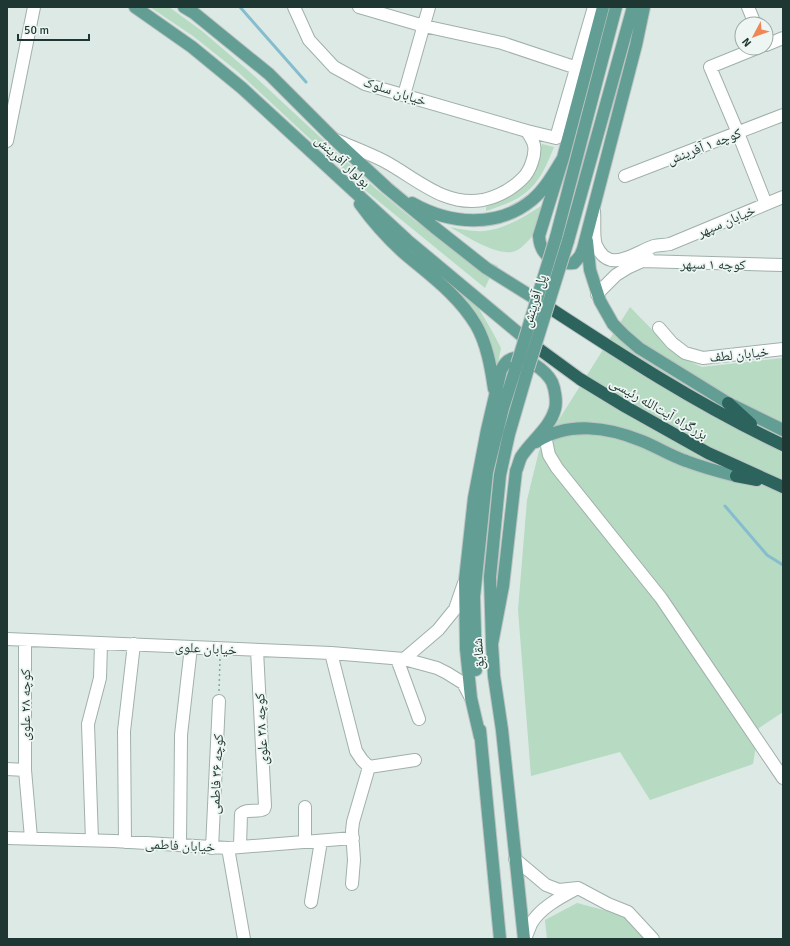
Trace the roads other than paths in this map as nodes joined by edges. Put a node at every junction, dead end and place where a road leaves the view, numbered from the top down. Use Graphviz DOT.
graph roads {
  1 [pos="34,7"];
  2 [pos="135,7"];
  3 [pos="184,7"];
  4 [pos="294,7"];
  5 [pos="359,7"];
  6 [pos="429,7"];
  7 [pos="594,7"];
  8 [pos="603,7"];
  9 [pos="616,7"];
  10 [pos="632,7"];
  11 [pos="644,7"];
  12 [pos="424,26"];
  13 [pos="738,56"];
  14 [pos="576,68"];
  15 [pos="404,95"];
  16 [pos="783,115"];
  17 [pos="527,131"];
  18 [pos="738,132"];
  19 [pos="334,139"];
  20 [pos="7,141"];
  21 [pos="563,158"];
  22 [pos="625,176"];
  23 [pos="344,182"];
  24 [pos="387,188"];
  25 [pos="783,197"];
  26 [pos="594,201"];
  27 [pos="766,204"];
  28 [pos="587,231"];
  29 [pos="670,244"];
  30 [pos="642,261"];
  31 [pos="783,265"];
  32 [pos="597,294"];
  33 [pos="542,303"];
  34 [pos="659,328"];
  35 [pos="528,341"];
  36 [pos="783,349"];
  37 [pos="517,364"];
  38 [pos="528,370"];
  39 [pos="494,399"];
  40 [pos="728,403"];
  41 [pos="783,430"];
  42 [pos="545,436"];
  43 [pos="763,436"];
  44 [pos="783,445"];
  45 [pos="530,446"];
  46 [pos="736,476"];
  47 [pos="778,485"];
  48 [pos="465,580"];
  49 [pos="7,639"];
  50 [pos="25,640"];
  51 [pos="101,643"];
  52 [pos="134,644"];
  53 [pos="492,644"];
  54 [pos="191,647"];
  55 [pos="257,650"];
  56 [pos="331,653"];
  57 [pos="401,659"];
  58 [pos="471,698"];
  59 [pos="219,701"];
  60 [pos="419,718"];
  61 [pos="480,737"];
  62 [pos="415,760"];
  63 [pos="369,767"];
  64 [pos="7,769"];
  65 [pos="25,770"];
  66 [pos="783,778"];
  67 [pos="305,807"];
  68 [pos="7,838"];
  69 [pos="31,838"];
  70 [pos="353,838"];
  71 [pos="92,840"];
  72 [pos="305,841"];
  73 [pos="321,841"];
  74 [pos="125,842"];
  75 [pos="180,846"];
  76 [pos="240,846"];
  77 [pos="212,848"];
  78 [pos="228,848"];
  79 [pos="515,859"];
  80 [pos="352,884"];
  81 [pos="578,888"];
  82 [pos="311,902"];
  83 [pos="244,939"];
  84 [pos="500,939"];
  85 [pos="524,939"];
  86 [pos="653,939"];
  1 -- 20 [label="street"];
  2 -- 23 [label="main road, بولوار آفرینش"];
  3 -- 19 [label="main road, بولوار آفرینش"];
  4 -- 15 [label="street, خیابان سلوک"];
  5 -- 12 [label="street"];
  6 -- 12 [label="street"];
  7 -- 14 [label="street"];
  8 -- 21 [label="main road"];
  9 -- 37 [label="main road, پل آفرینش, bridge"];
  10 -- 38 [label="main road, پل آفرینش, bridge"];
  11 -- 26 [label="main road"];
  12 -- 14 [label="street"];
  12 -- 15 [label="street"];
  13 -- 18 [label="street"];
  14 -- 17 [label="street, خیابان سلوک"];
  15 -- 17 [label="street, خیابان سلوک"];
  16 -- 18 [label="street, کوچه ۱ آفرینش"];
  17 -- 19 [label="street"];
  18 -- 22 [label="street, کوچه ۱ آفرینش"];
  18 -- 27 [label="street"];
  19 -- 24 [label="main road, بولوار آفرینش"];
  21 -- 24 [label="main road"];
  21 -- 28 [label="main road"];
  23 -- 35 [label="main road, بولوار آفرینش"];
  23 -- 39 [label="main road"];
  24 -- 33 [label="main road, بولوار آفرینش"];
  25 -- 27 [label="street, خیابان سپهر"];
  26 -- 28 [label="main road"];
  26 -- 29 [label="street, خیابان سپهر"];
  27 -- 29 [label="street, خیابان سپهر"];
  28 -- 32 [label="main road"];
  29 -- 30 [label="street, خیابان سپهر"];
  30 -- 31 [label="street, کوچه ۱ سپهر"];
  30 -- 32 [label="street, خیابان سپهر"];
  32 -- 40 [label="main road"];
  33 -- 43 [label="highway, بزرگراه آیت‌الله رئیسی"];
  34 -- 36 [label="street, خیابان لطف"];
  35 -- 47 [label="highway, بزرگراه آیت‌الله رئیسی"];
  37 -- 61 [label="main road, شقایق"];
  38 -- 53 [label="main road, شقایق"];
  39 -- 45 [label="main road"];
  39 -- 48 [label="main road, شقایق"];
  40 -- 41 [label="main road"];
  40 -- 43 [label="highway"];
  42 -- 45 [label="main road"];
  42 -- 46 [label="main road"];
  42 -- 66 [label="street"];
  43 -- 44 [label="highway, بزرگراه آیت‌الله رئیسی"];
  45 -- 53 [label="main road"];
  46 -- 47 [label="highway"];
  48 -- 57 [label="street"];
  48 -- 58 [label="main road, شقایق"];
  49 -- 50 [label="street, خیابان علوی"];
  50 -- 51 [label="street, خیابان علوی"];
  50 -- 65 [label="street, کوچه ۲۸ علوی"];
  51 -- 52 [label="street, خیابان علوی"];
  51 -- 71 [label="street"];
  52 -- 54 [label="street, خیابان علوی"];
  52 -- 74 [label="street"];
  53 -- 79 [label="main road, شقایق"];
  54 -- 55 [label="street, خیابان علوی"];
  54 -- 75 [label="street"];
  55 -- 56 [label="street, خیابان علوی"];
  55 -- 76 [label="street, کوچه ۳۸ علوی"];
  56 -- 57 [label="street, خیابان علوی"];
  56 -- 63 [label="street"];
  57 -- 58 [label="street, خیابان علوی"];
  57 -- 60 [label="street"];
  58 -- 61 [label="main road, شقایق"];
  59 -- 77 [label="street, کوچه ۳۶ فاطمی"];
  61 -- 84 [label="main road, شقایق"];
  62 -- 63 [label="street"];
  63 -- 70 [label="street"];
  64 -- 65 [label="street"];
  65 -- 69 [label="street, کوچه ۲۸ علوی"];
  67 -- 72 [label="street"];
  68 -- 69 [label="street, خیابان فاطمی"];
  69 -- 71 [label="street, خیابان فاطمی"];
  70 -- 73 [label="street, خیابان فاطمی"];
  70 -- 80 [label="street"];
  71 -- 74 [label="street, خیابان فاطمی"];
  72 -- 73 [label="street, خیابان فاطمی"];
  72 -- 76 [label="street, خیابان فاطمی"];
  73 -- 82 [label="street"];
  74 -- 75 [label="street, خیابان فاطمی"];
  75 -- 77 [label="street, خیابان فاطمی"];
  76 -- 78 [label="street, خیابان فاطمی"];
  77 -- 78 [label="street, خیابان فاطمی"];
  78 -- 83 [label="street"];
  79 -- 81 [label="street"];
  79 -- 85 [label="main road, شقایق"];
  81 -- 85 [label="street"];
  81 -- 86 [label="street"];
}
